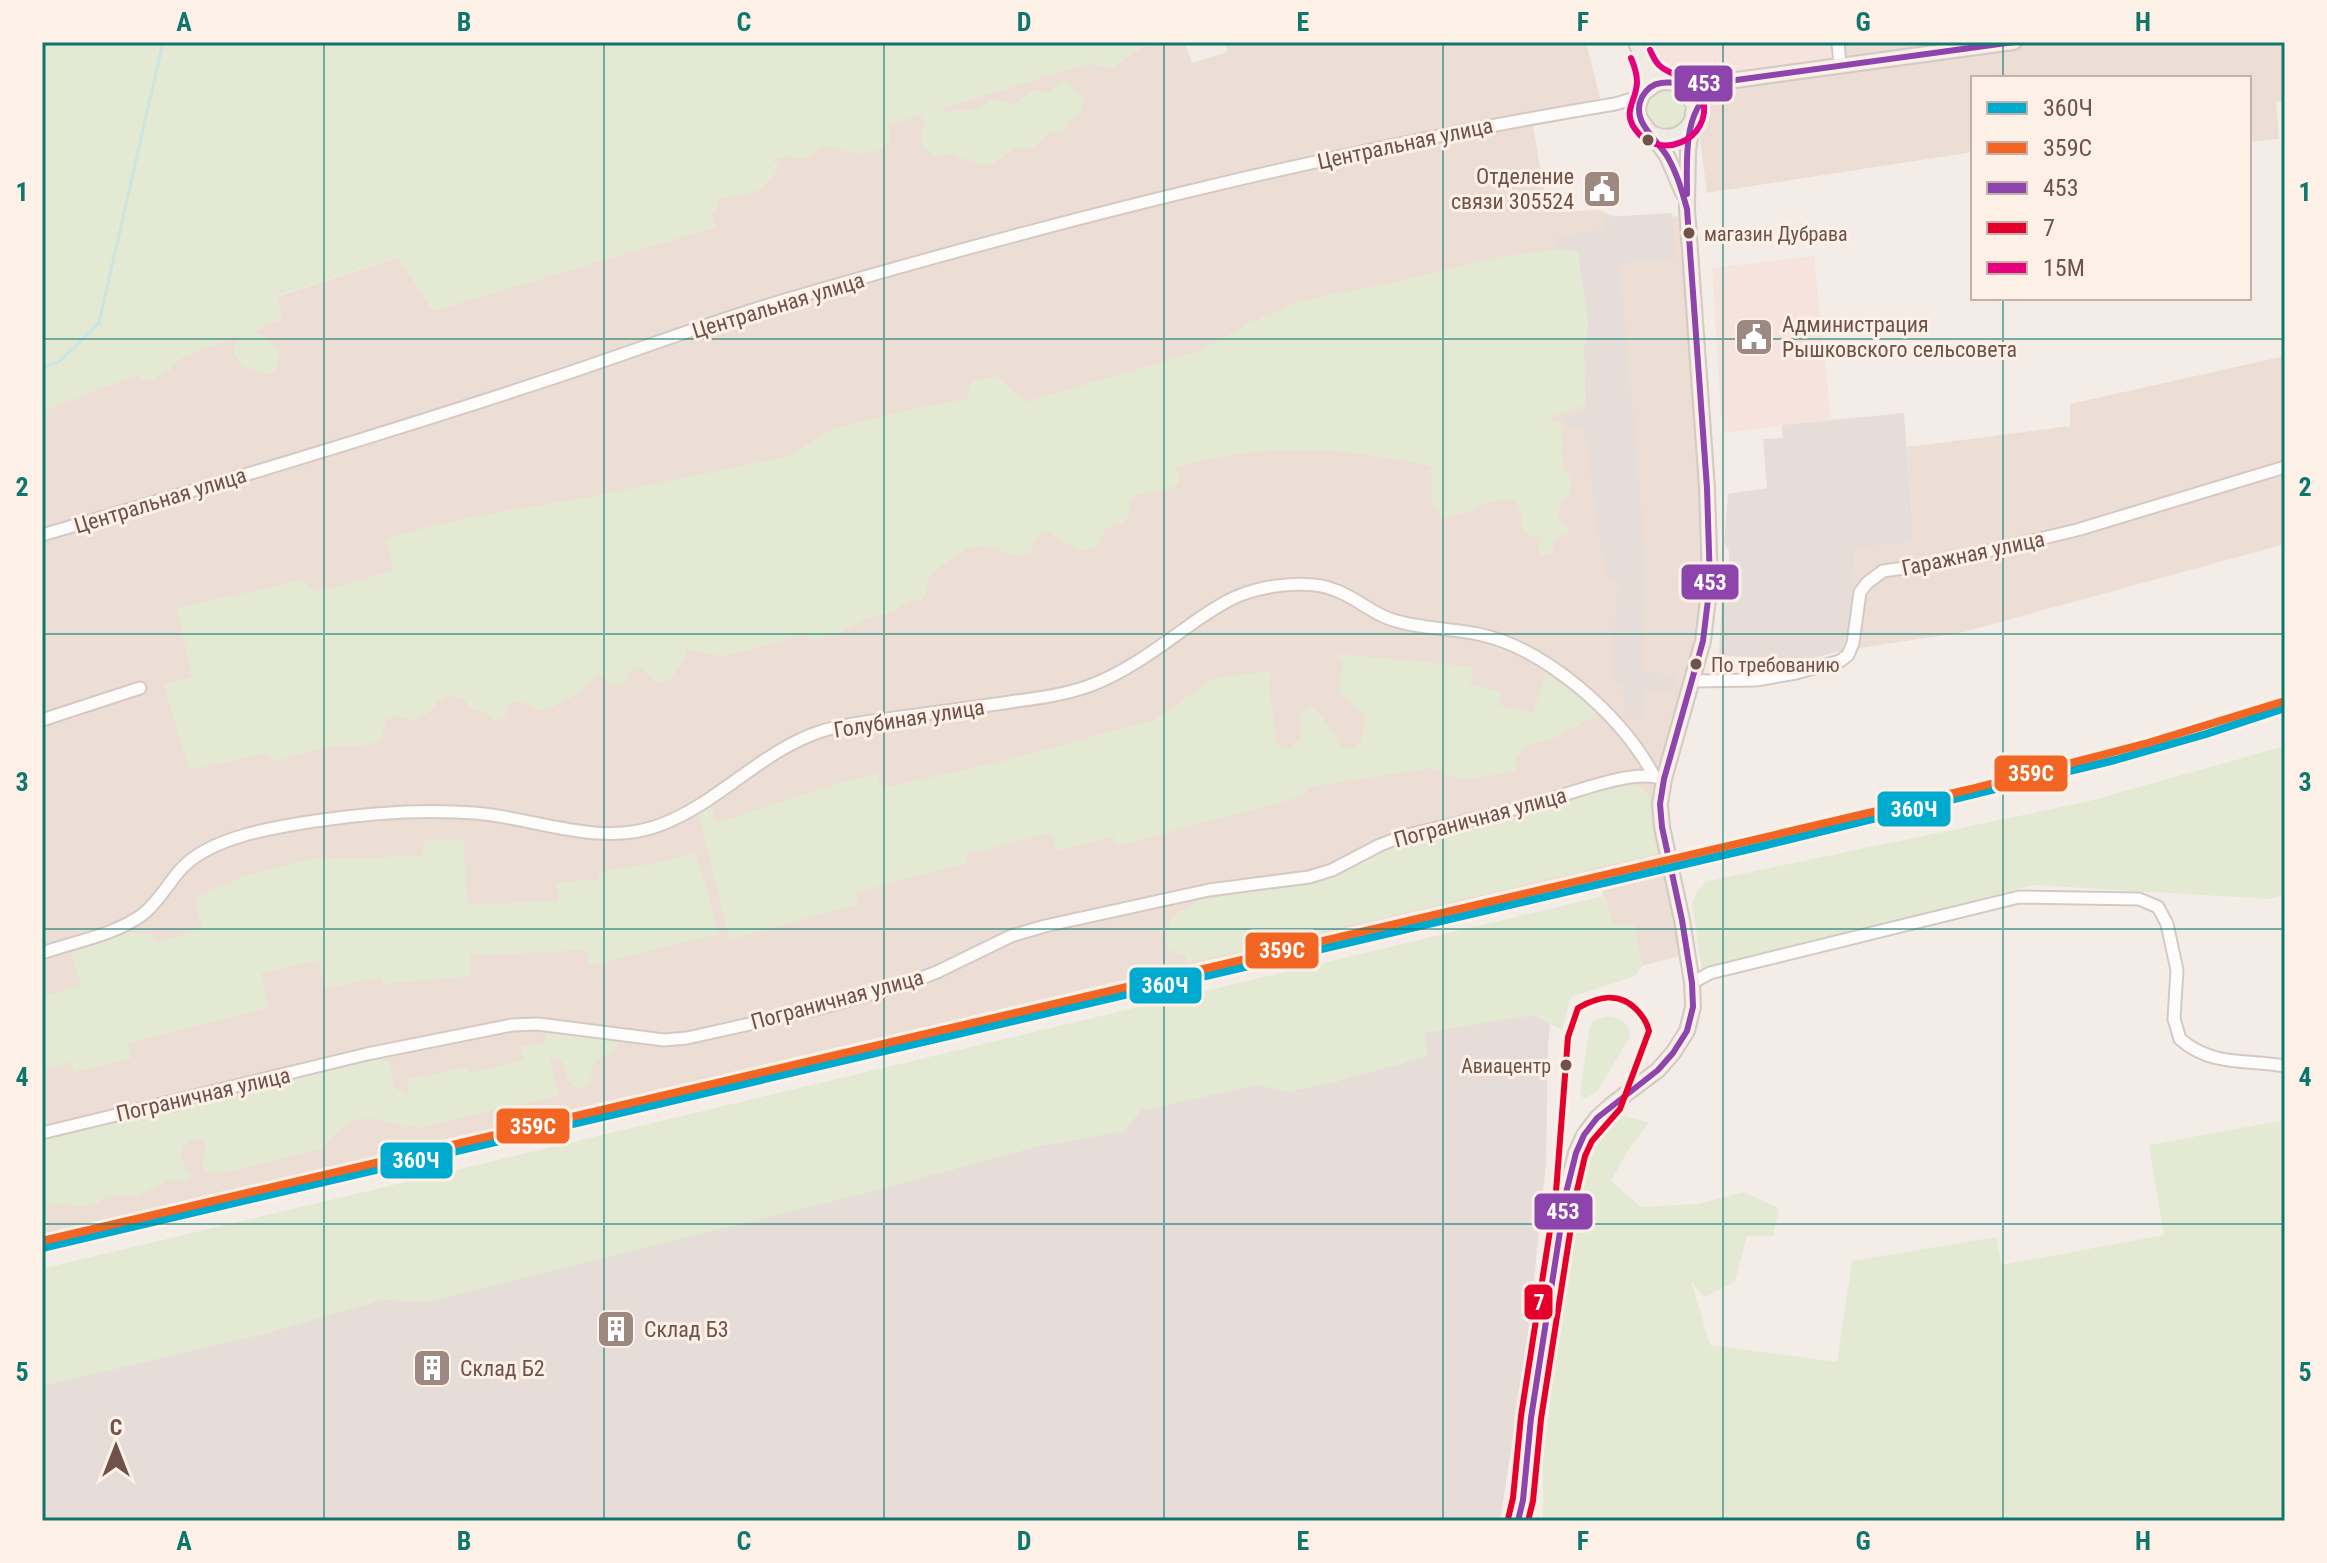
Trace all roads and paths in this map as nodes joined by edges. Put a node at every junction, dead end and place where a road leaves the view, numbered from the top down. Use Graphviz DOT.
graph roads {
  1 [pos="1636,42"];
  2 [pos="1838,42"];
  3 [pos="2005,42"];
  4 [pos="2014,42"];
  5 [pos="1642,58"];
  6 [pos="1840,66"];
  7 [pos="1736,80"];
  8 [pos="1676,84"];
  9 [pos="1645,92"];
  10 [pos="1615,104"];
  11 [pos="1639,117"];
  12 [pos="1693,118"];
  13 [pos="1648,131"];
  14 [pos="1687,209"];
  15 [pos="2285,467"];
  16 [pos="42,535"];
  17 [pos="1693,681"];
  18 [pos="140,688"];
  19 [pos="42,720"];
  20 [pos="1659,778"];
  21 [pos="42,953"];
  22 [pos="1692,983"];
  23 [pos="2285,1066"];
  24 [pos="42,1133"];
  25 [pos="1518,1521"];
  1 -- 5 [label="main road"];
  2 -- 6 [label="street"];
  3 -- 4 [label="main road"];
  3 -- 6 [label="main road"];
  5 -- 8 [label="main road"];
  5 -- 9 [label="main road"];
  6 -- 7 [label="main road"];
  7 -- 8 [label="main road"];
  7 -- 12 [label="main road"];
  8 -- 9 [label="main road"];
  8 -- 12 [label="main road"];
  9 -- 10 [label="street, Центральная улица"];
  9 -- 11 [label="main road"];
  10 -- 11 [label="street"];
  10 -- 16 [label="street, Центральная улица"];
  11 -- 13 [label="main road"];
  12 -- 13 [label="main road"];
  12 -- 14 [label="main road"];
  13 -- 14 [label="main road"];
  14 -- 17 [label="main road"];
  15 -- 17 [label="street, Гаражная улица"];
  17 -- 20 [label="main road"];
  18 -- 19 [label="street"];
  20 -- 21 [label="street, Голубиная улица"];
  20 -- 22 [label="main road"];
  20 -- 24 [label="street, Пограничная улица"];
  22 -- 23 [label="street"];
  22 -- 25 [label="main road"];
}
